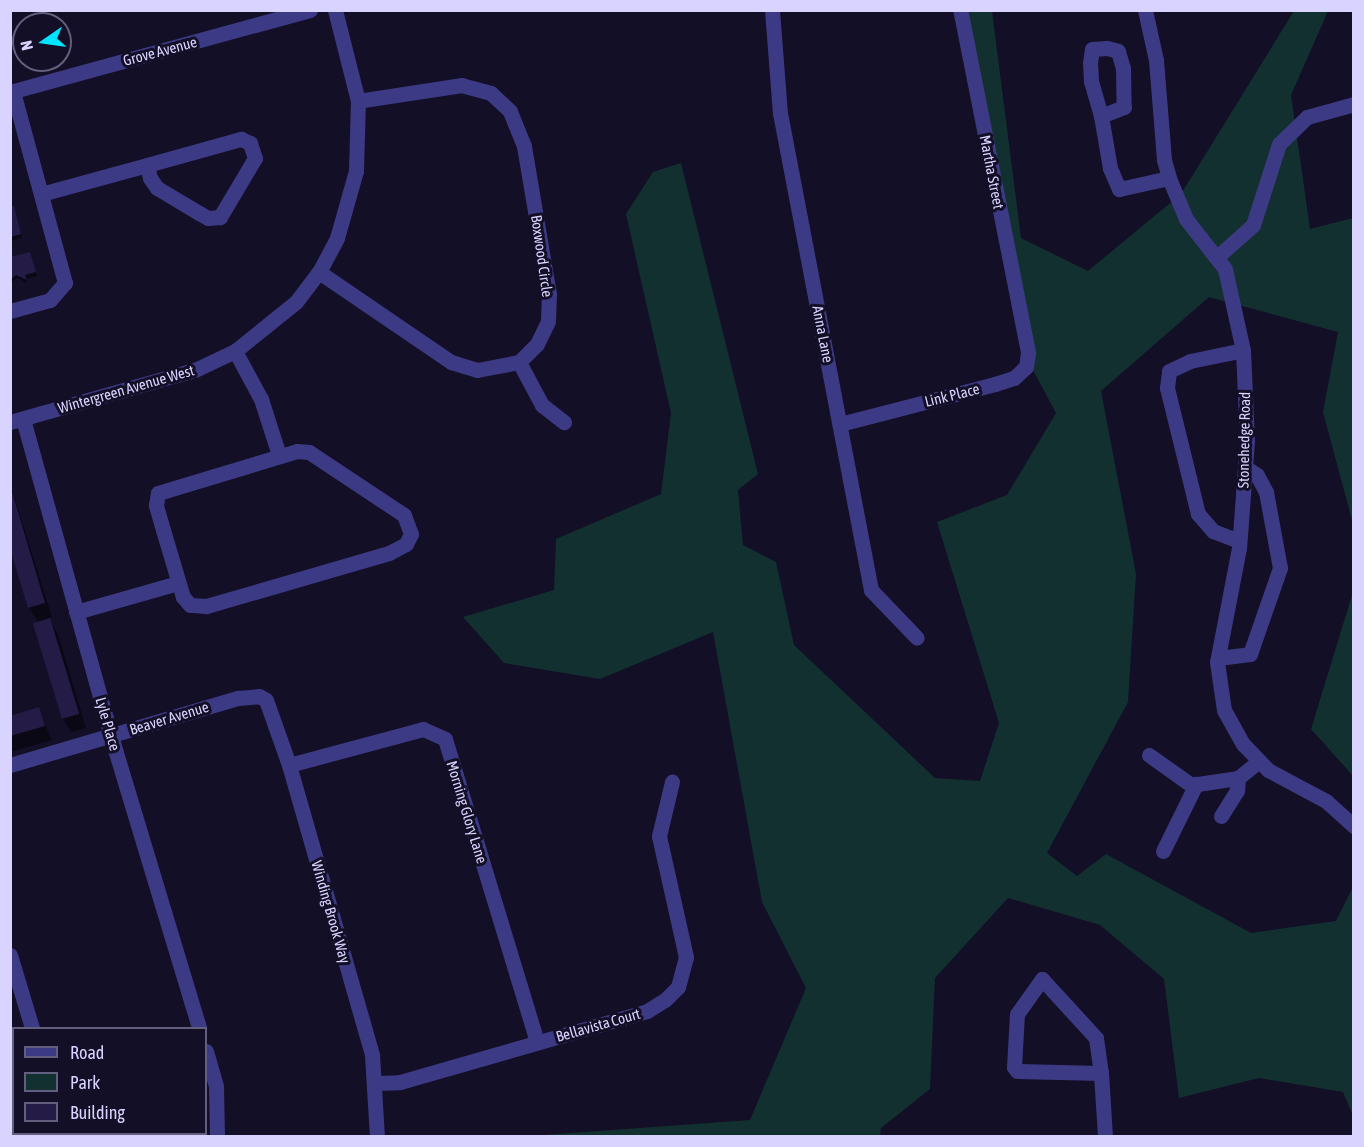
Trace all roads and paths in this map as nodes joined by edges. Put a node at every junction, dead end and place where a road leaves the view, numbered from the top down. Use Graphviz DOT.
graph roads {
  1 [pos="310,10"];
  2 [pos="335,10"];
  3 [pos="772,10"];
  4 [pos="960,10"];
  5 [pos="1145,10"];
  6 [pos="12,92"];
  7 [pos="358,101"];
  8 [pos="1353,104"];
  9 [pos="1101,116"];
  10 [pos="147,165"];
  11 [pos="1169,178"];
  12 [pos="41,194"];
  13 [pos="1217,257"];
  14 [pos="319,272"];
  15 [pos="10,311"];
  16 [pos="1024,333"];
  17 [pos="1243,350"];
  18 [pos="235,351"];
  19 [pos="519,362"];
  20 [pos="17,420"];
  21 [pos="564,422"];
  22 [pos="840,424"];
  23 [pos="279,455"];
  24 [pos="1245,467"];
  25 [pos="1239,541"];
  26 [pos="178,583"];
  27 [pos="76,612"];
  28 [pos="917,638"];
  29 [pos="1218,658"];
  30 [pos="259,696"];
  31 [pos="111,736"];
  32 [pos="1149,755"];
  33 [pos="1259,761"];
  34 [pos="10,765"];
  35 [pos="289,765"];
  36 [pos="1238,778"];
  37 [pos="672,782"];
  38 [pos="1197,784"];
  39 [pos="1221,816"];
  40 [pos="1353,826"];
  41 [pos="1163,851"];
  42 [pos="10,955"];
  43 [pos="31,1027"];
  44 [pos="198,1027"];
  45 [pos="537,1042"];
  46 [pos="207,1056"];
  47 [pos="1101,1073"];
  48 [pos="376,1083"];
  49 [pos="217,1137"];
  50 [pos="377,1137"];
  51 [pos="1105,1137"];
  1 -- 6 [label="street, Grove Avenue"];
  2 -- 7 [label="street, Wintergreen Avenue West"];
  3 -- 22 [label="street, Anna Lane"];
  4 -- 16 [label="street, Martha Street"];
  5 -- 11 [label="street, Stonehedge Road"];
  6 -- 12 [label="street"];
  7 -- 14 [label="street, Wintergreen Avenue West"];
  7 -- 19 [label="street, Boxwood Circle"];
  8 -- 13 [label="street"];
  9 -- 11 [label="street"];
  10 -- 10 [label="street"];
  10 -- 12 [label="street"];
  11 -- 13 [label="street, Stonehedge Road"];
  12 -- 15 [label="street"];
  13 -- 17 [label="street, Stonehedge Road"];
  14 -- 18 [label="street, Wintergreen Avenue West"];
  14 -- 19 [label="street"];
  16 -- 22 [label="street, Link Place"];
  17 -- 24 [label="street, Stonehedge Road"];
  17 -- 25 [label="street"];
  18 -- 20 [label="street, Wintergreen Avenue West"];
  18 -- 23 [label="street"];
  19 -- 21 [label="street"];
  20 -- 27 [label="street, Lyle Place"];
  22 -- 28 [label="street, Anna Lane"];
  23 -- 26 [label="street"];
  23 -- 26 [label="street"];
  24 -- 25 [label="street, Stonehedge Road"];
  24 -- 29 [label="street"];
  25 -- 29 [label="street, Stonehedge Road"];
  26 -- 27 [label="street"];
  27 -- 31 [label="street, Lyle Place"];
  29 -- 33 [label="street, Stonehedge Road"];
  30 -- 31 [label="street, Beaver Avenue"];
  30 -- 35 [label="street, Winding Brook Way"];
  31 -- 34 [label="street, Beaver Avenue"];
  31 -- 44 [label="street, Lyle Place"];
  32 -- 38 [label="street"];
  33 -- 36 [label="street"];
  33 -- 40 [label="street, Stonehedge Road"];
  35 -- 45 [label="street, Morning Glory Lane"];
  35 -- 48 [label="street, Winding Brook Way"];
  36 -- 38 [label="street"];
  36 -- 39 [label="street"];
  37 -- 45 [label="street, Bellavista Court"];
  38 -- 41 [label="street"];
  42 -- 43 [label="street"];
  45 -- 48 [label="street, Bellavista Court"];
  46 -- 49 [label="street"];
  47 -- 47 [label="street"];
  47 -- 51 [label="street"];
  48 -- 50 [label="street, Winding Brook Way"];
}
